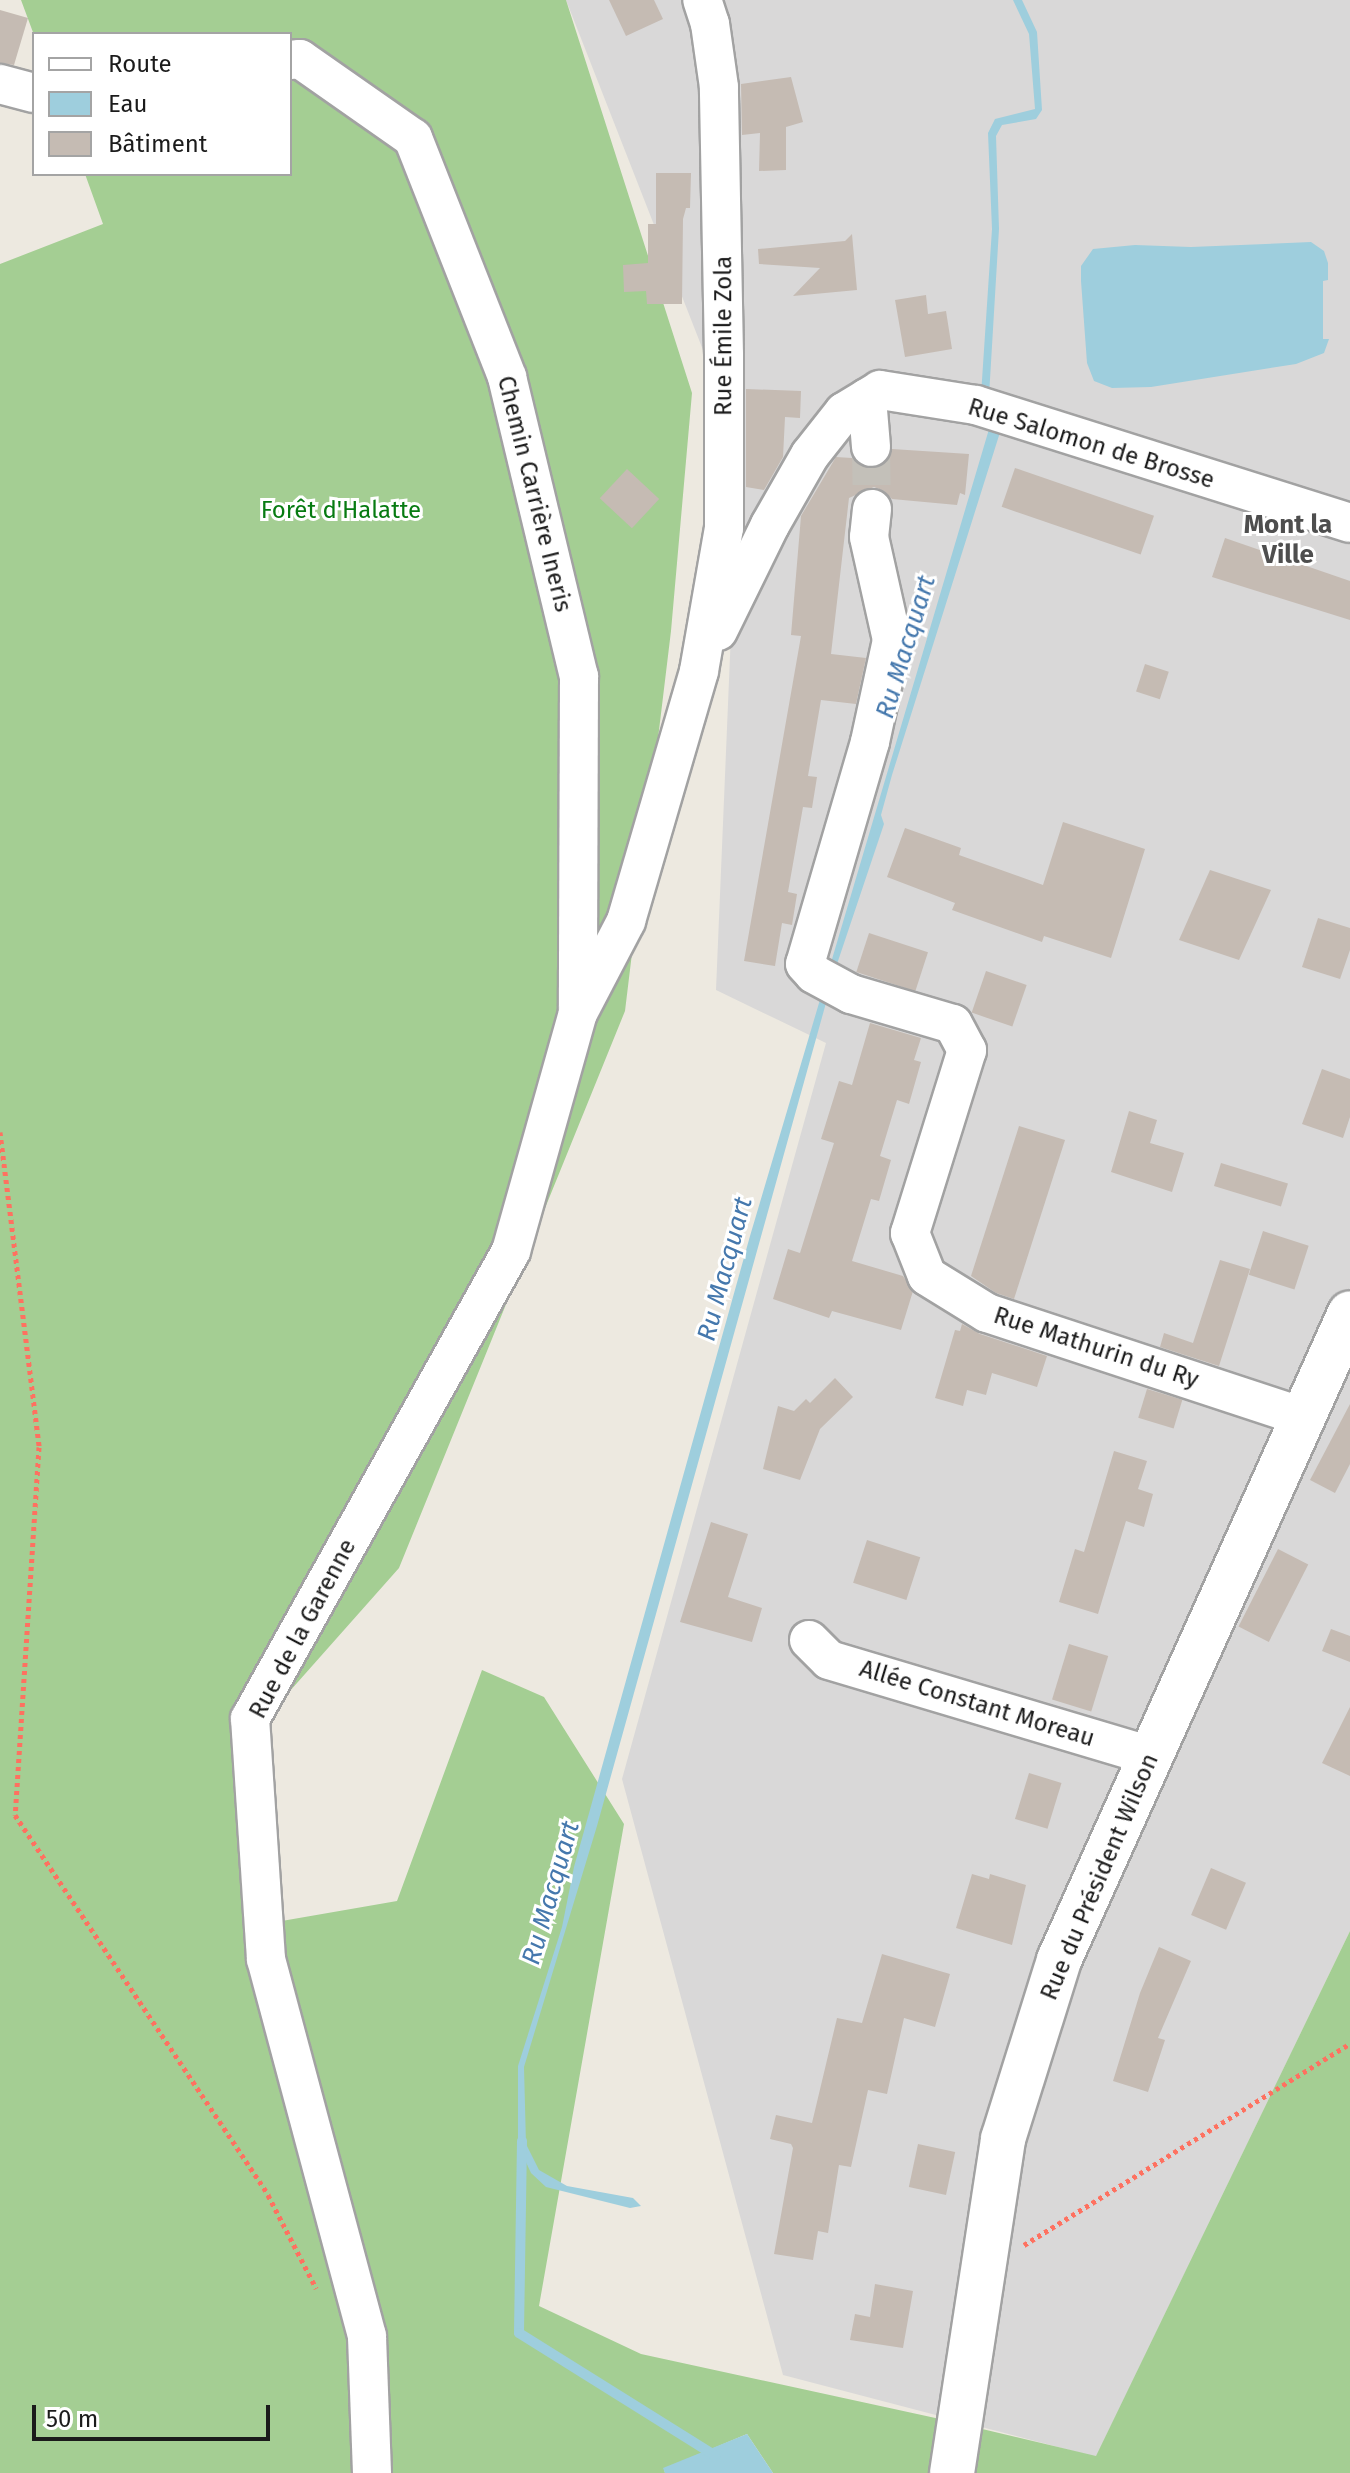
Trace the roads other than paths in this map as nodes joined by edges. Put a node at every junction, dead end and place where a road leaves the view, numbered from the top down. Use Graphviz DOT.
graph roads {
  1 [pos="702,0"];
  2 [pos="292,60"];
  3 [pos="0,84"];
  4 [pos="32,92"];
  5 [pos="867,398"];
  6 [pos="871,447"];
  7 [pos="872,509"];
  8 [pos="1350,523"];
  9 [pos="699,671"];
  10 [pos="578,1013"];
  11 [pos="1350,1313"];
  12 [pos="1303,1417"];
  13 [pos="809,1640"];
  14 [pos="1151,1756"];
  15 [pos="372,2473"];
  16 [pos="952,2473"];
  1 -- 9 [label="street, Rue Émile Zola"];
  2 -- 10 [label="street, Chemin Carrière Ineris"];
  3 -- 4 [label="street"];
  5 -- 6 [label="street"];
  5 -- 8 [label="street, Rue Salomon de Brosse"];
  5 -- 9 [label="street"];
  7 -- 12 [label="street, Rue Mathurin du Ry"];
  9 -- 10 [label="street"];
  10 -- 15 [label="street, Rue de la Garenne"];
  11 -- 12 [label="street, Rue du Président Wilson"];
  12 -- 14 [label="street, Rue du Président Wilson"];
  13 -- 14 [label="street, Allée Constant Moreau"];
  14 -- 16 [label="street, Rue du Président Wilson"];
}
